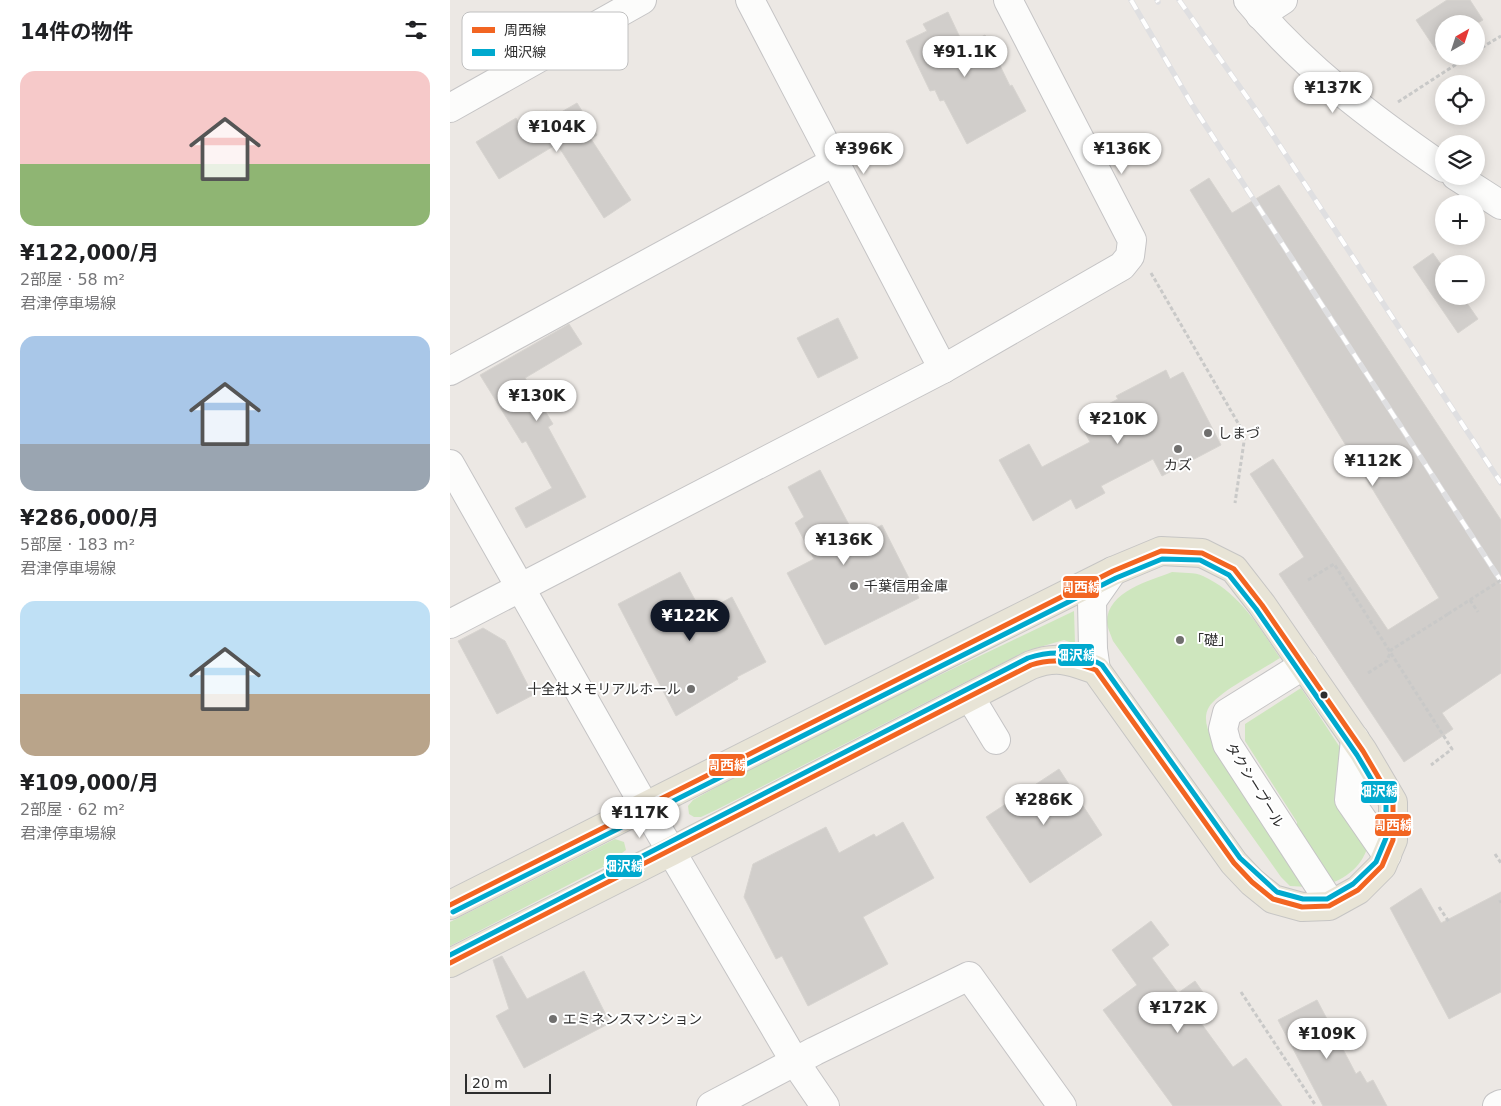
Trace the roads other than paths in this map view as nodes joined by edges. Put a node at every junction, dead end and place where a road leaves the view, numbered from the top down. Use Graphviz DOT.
graph roads {
  1 [pos="642,0"];
  2 [pos="750,0"];
  3 [pos="1008,0"];
  4 [pos="1283,0"];
  5 [pos="1254,8"];
  6 [pos="621,12"];
  7 [pos="518,70"];
  8 [pos="450,108"];
  9 [pos="834,162"];
  10 [pos="1435,162"];
  11 [pos="1470,185"];
  12 [pos="1501,205"];
  13 [pos="943,369"];
  14 [pos="450,371"];
  15 [pos="450,464"];
  16 [pos="1113,571"];
  17 [pos="520,588"];
  18 [pos="450,624"];
  19 [pos="1304,665"];
  20 [pos="1096,670"];
  21 [pos="970,697"];
  22 [pos="996,740"];
  23 [pos="1356,740"];
  24 [pos="644,805"];
  25 [pos="672,851"];
  26 [pos="1387,855"];
  27 [pos="1331,904"];
  28 [pos="450,905"];
  29 [pos="450,963"];
  30 [pos="794,1062"];
  31 [pos="1501,1104"];
  32 [pos="711,1106"];
  33 [pos="824,1106"];
  34 [pos="1062,1106"];
  35 [pos="1497,1106"];
  1 -- 6 [label="street"];
  2 -- 9 [label="street"];
  3 -- 13 [label="street"];
  4 -- 5 [label="street"];
  5 -- 10 [label="street"];
  7 -- 8 [label="street"];
  9 -- 13 [label="street"];
  9 -- 14 [label="street"];
  11 -- 12 [label="street"];
  13 -- 17 [label="street"];
  15 -- 17 [label="street"];
  16 -- 19 [label="main road"];
  16 -- 20 [label="street"];
  16 -- 24 [label="main road"];
  17 -- 18 [label="street"];
  17 -- 24 [label="street"];
  19 -- 23 [label="main road"];
  19 -- 27 [label="street, タクシープール"];
  20 -- 21 [label="main road"];
  20 -- 27 [label="main road"];
  21 -- 22 [label="street"];
  21 -- 25 [label="main road"];
  23 -- 26 [label="main road"];
  23 -- 26 [label="street"];
  24 -- 25 [label="street"];
  24 -- 28 [label="main road"];
  25 -- 29 [label="main road"];
  25 -- 30 [label="street"];
  26 -- 27 [label="main road"];
  30 -- 32 [label="street"];
  30 -- 33 [label="street"];
  30 -- 34 [label="street"];
  31 -- 35 [label="street"];
}
